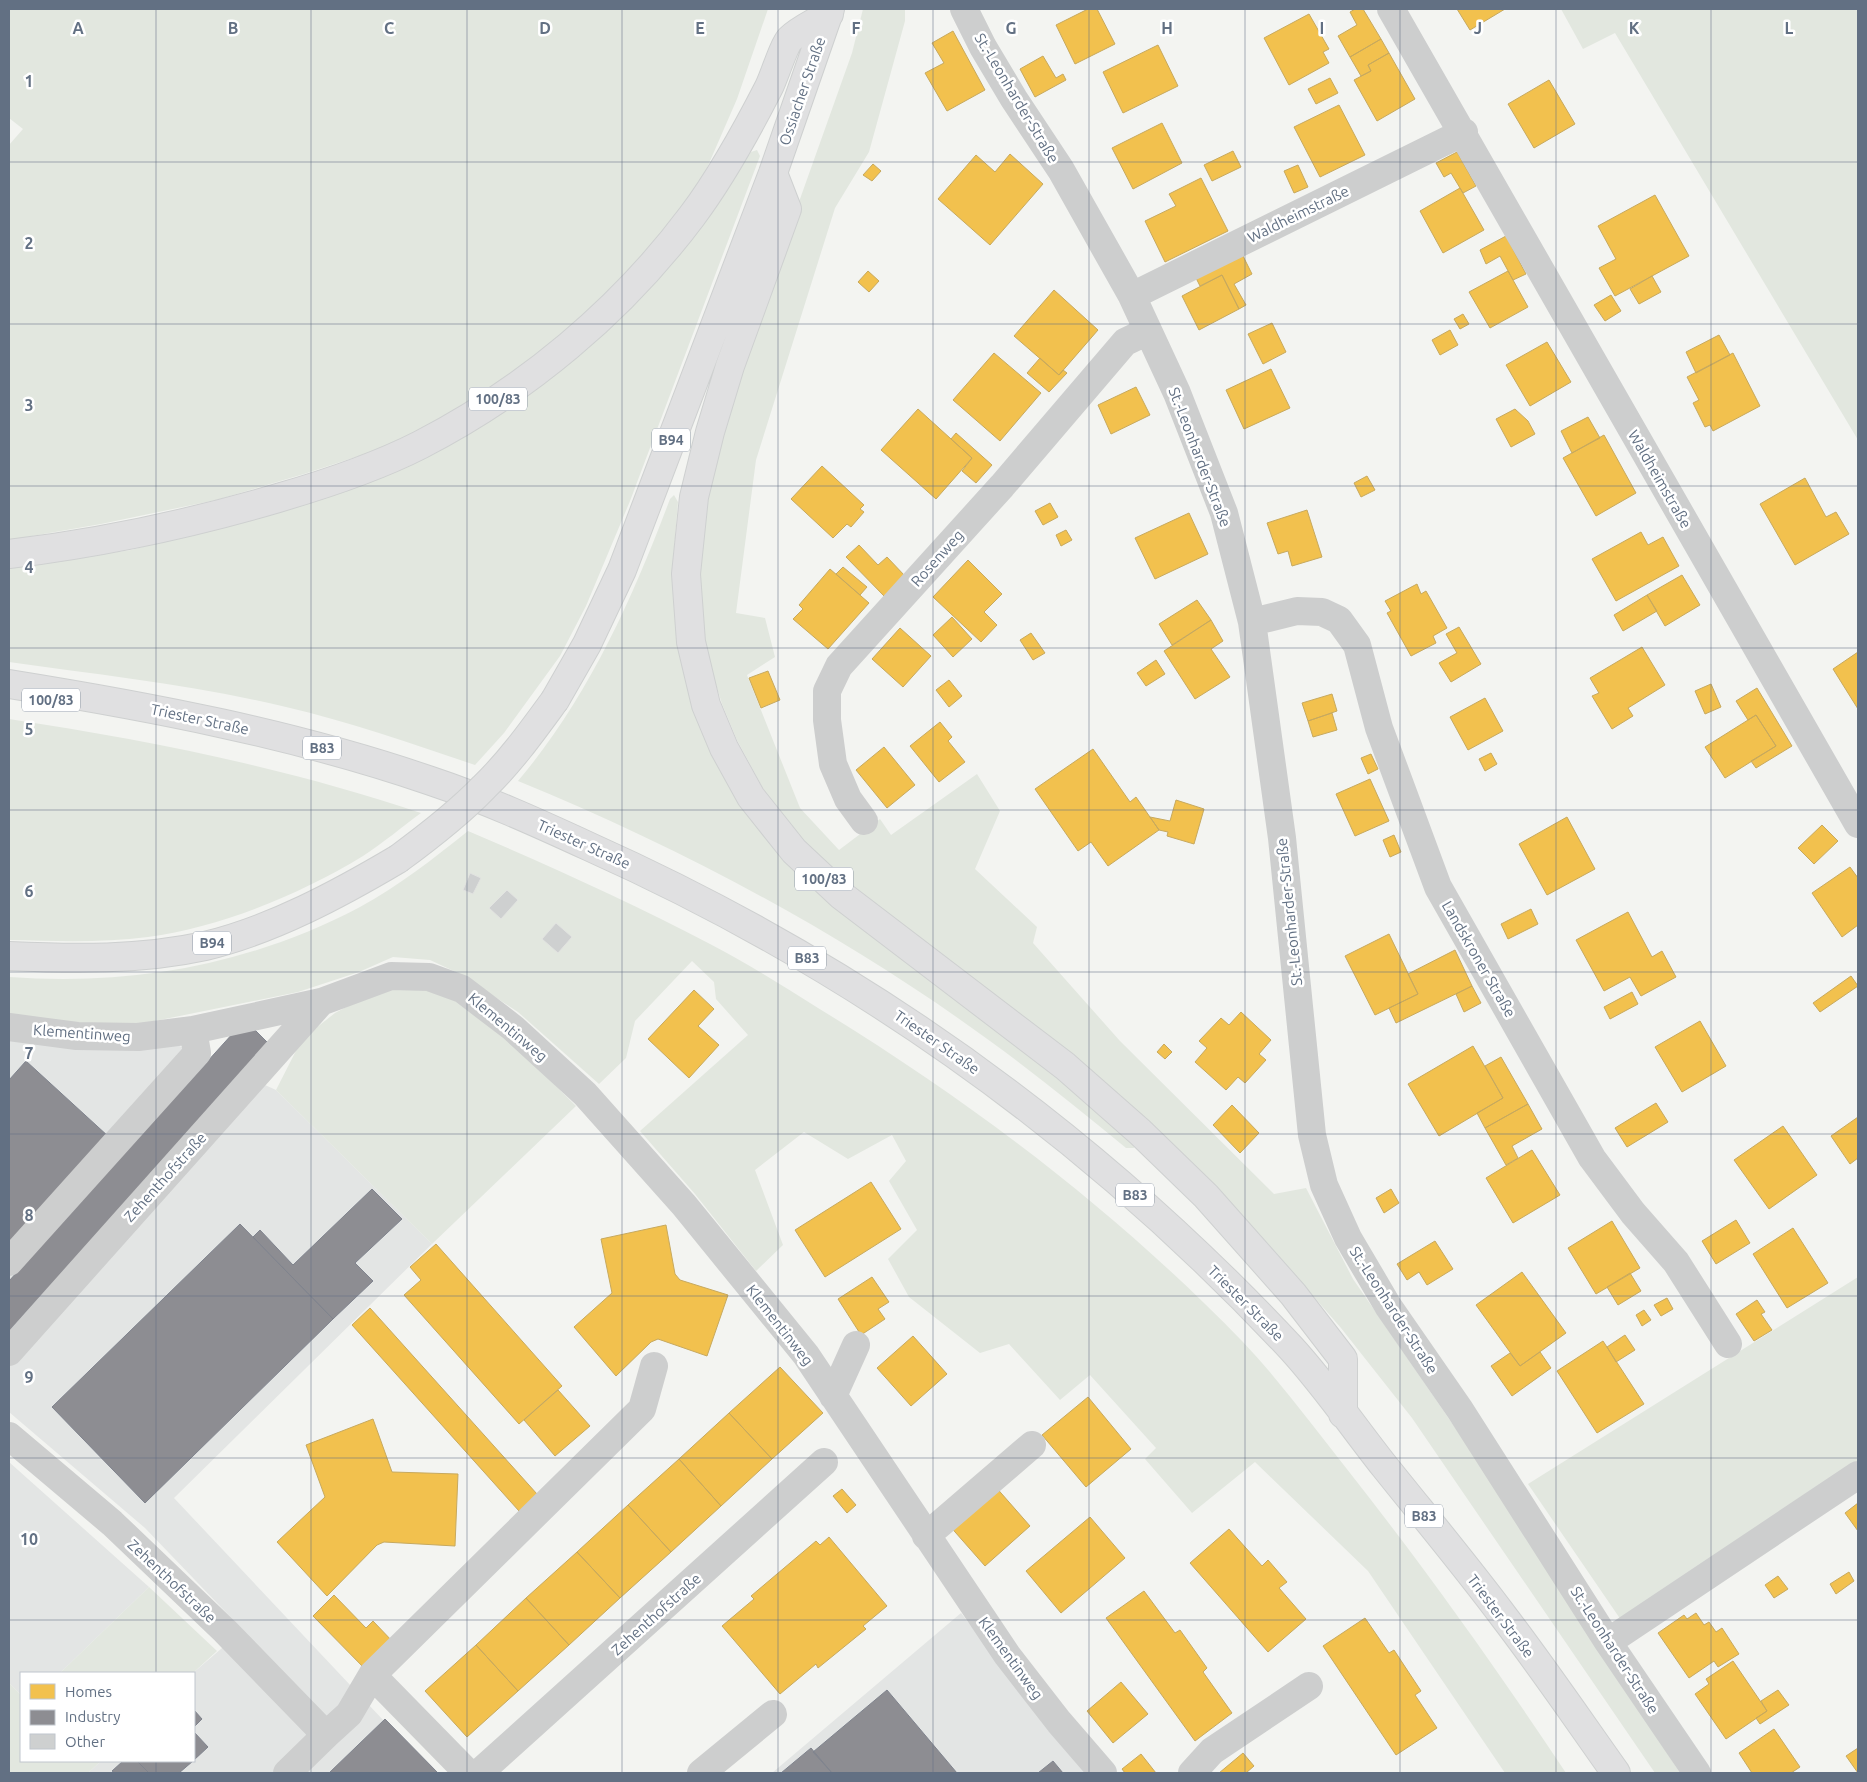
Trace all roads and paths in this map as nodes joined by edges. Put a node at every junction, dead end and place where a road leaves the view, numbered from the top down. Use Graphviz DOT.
graph roads {
  1 [pos="964,9"];
  2 [pos="1391,9"];
  3 [pos="830,11"];
  4 [pos="1464,132"];
  5 [pos="773,173"];
  6 [pos="1132,296"];
  7 [pos="1148,331"];
  8 [pos="9,554"];
  9 [pos="1252,622"];
  10 [pos="9,684"];
  11 [pos="92,697"];
  12 [pos="9,702"];
  13 [pos="864,821"];
  14 [pos="1858,824"];
  15 [pos="9,956"];
  16 [pos="321,1002"];
  17 [pos="9,1027"];
  18 [pos="193,1030"];
  19 [pos="9,1262"];
  20 [pos="1728,1344"];
  21 [pos="856,1345"];
  22 [pos="9,1352"];
  23 [pos="654,1366"];
  24 [pos="833,1396"];
  25 [pos="1343,1414"];
  26 [pos="9,1436"];
  27 [pos="1032,1445"];
  28 [pos="824,1462"];
  29 [pos="1858,1476"];
  30 [pos="926,1536"];
  31 [pos="1608,1642"];
  32 [pos="372,1676"];
  33 [pos="1309,1686"];
  34 [pos="773,1714"];
  35 [pos="326,1736"];
  36 [pos="483,1771"];
  37 [pos="286,1773"];
  38 [pos="701,1773"];
  39 [pos="1103,1773"];
  40 [pos="1192,1773"];
  41 [pos="1616,1773"];
  42 [pos="1697,1773"];
  1 -- 6 [label="street, St.-Leonharder-Straße"];
  2 -- 4 [label="street, Waldheimstraße"];
  3 -- 5 [label="main road, Ossiacher Straße / B94"];
  3 -- 8 [label="main road, 100/83"];
  4 -- 6 [label="street, Waldheimstraße"];
  4 -- 14 [label="street, Waldheimstraße"];
  5 -- 15 [label="main road, B94, bridge"];
  5 -- 25 [label="main road, 100/83"];
  6 -- 7 [label="street, St.-Leonharder-Straße"];
  7 -- 9 [label="street, St.-Leonharder-Straße"];
  7 -- 13 [label="street, Rosenweg"];
  9 -- 20 [label="street, Landskroner Straße"];
  9 -- 31 [label="street, St.-Leonharder-Straße"];
  10 -- 11 [label="main road, Triester Straße / B83"];
  11 -- 12 [label="main road, 100/83"];
  11 -- 25 [label="main road, Triester Straße / B83"];
  16 -- 18 [label="street, Klementinweg"];
  16 -- 22 [label="street, Zehenthofstraße"];
  16 -- 24 [label="street, Klementinweg"];
  17 -- 18 [label="street, Klementinweg"];
  18 -- 19 [label="street"];
  21 -- 24 [label="street"];
  23 -- 32 [label="street"];
  24 -- 30 [label="street, Klementinweg"];
  25 -- 41 [label="main road, Triester Straße / B83"];
  26 -- 35 [label="street, Zehenthofstraße"];
  27 -- 30 [label="street"];
  28 -- 36 [label="street, Zehenthofstraße"];
  29 -- 31 [label="street"];
  30 -- 39 [label="street, Klementinweg"];
  31 -- 42 [label="street, St.-Leonharder-Straße"];
  32 -- 35 [label="street"];
  32 -- 36 [label="street, Zehenthofstraße"];
  33 -- 40 [label="street"];
  34 -- 38 [label="street"];
  35 -- 37 [label="street"];
}
